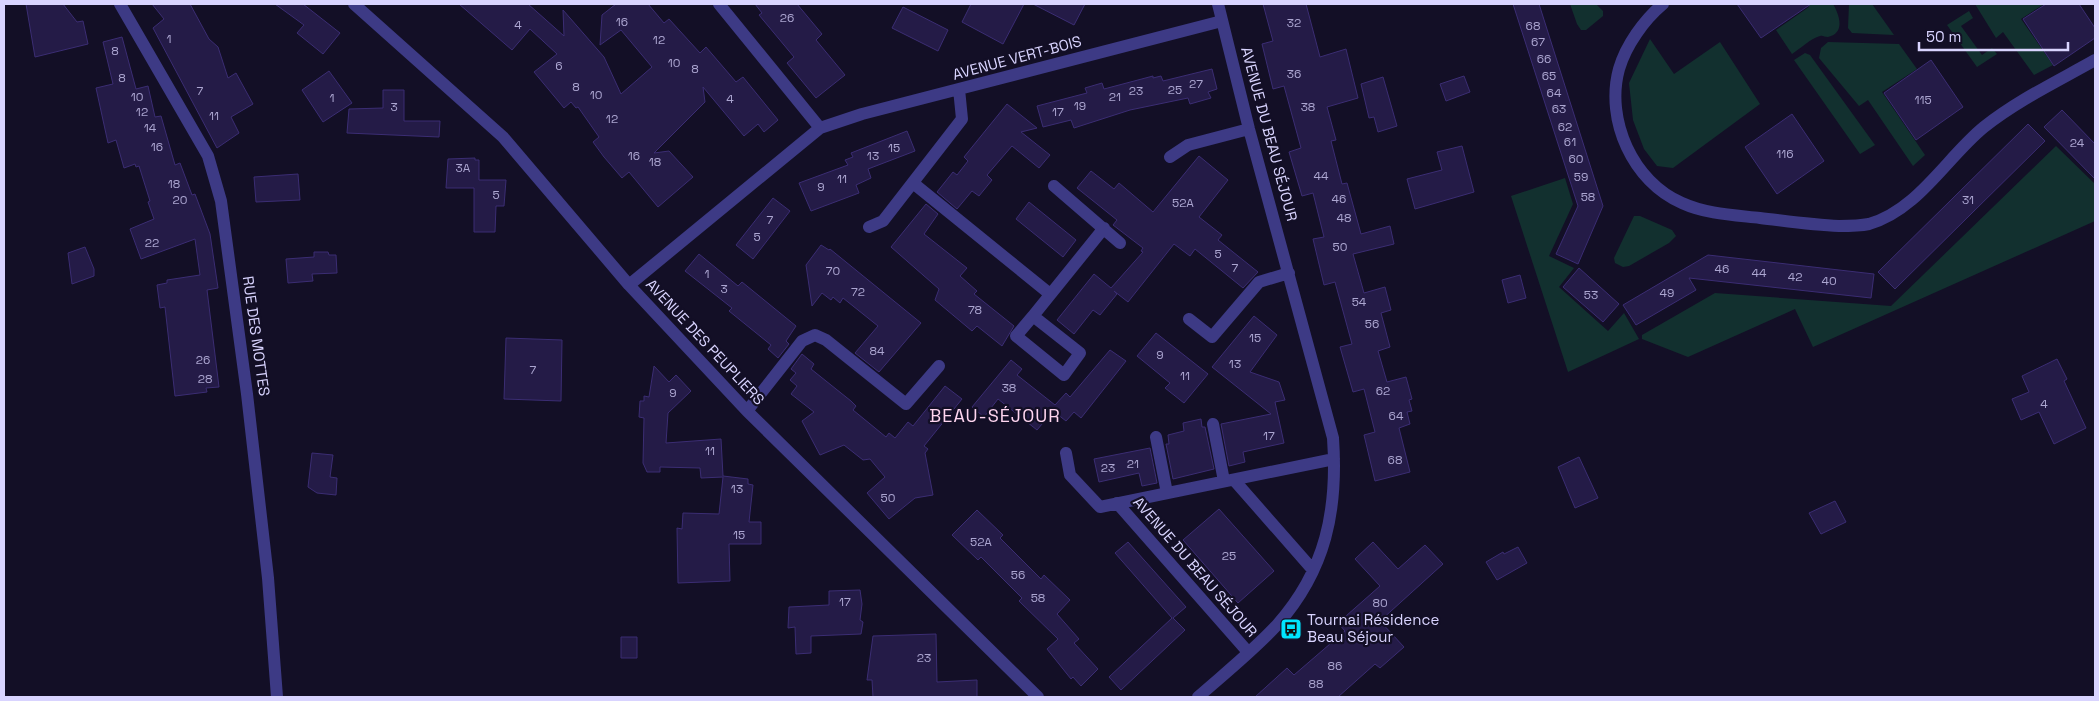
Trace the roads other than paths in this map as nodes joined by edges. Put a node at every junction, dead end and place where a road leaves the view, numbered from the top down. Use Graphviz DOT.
graph roads {
  1 [pos="120,4"];
  2 [pos="354,4"];
  3 [pos="718,4"];
  4 [pos="1218,4"];
  5 [pos="1663,4"];
  6 [pos="1222,21"];
  7 [pos="2095,60"];
  8 [pos="959,89"];
  9 [pos="820,128"];
  10 [pos="1249,130"];
  11 [pos="1170,157"];
  12 [pos="913,184"];
  13 [pos="1054,186"];
  14 [pos="869,227"];
  15 [pos="1104,228"];
  16 [pos="1120,244"];
  17 [pos="1289,273"];
  18 [pos="629,285"];
  19 [pos="1050,294"];
  20 [pos="1033,316"];
  21 [pos="1189,318"];
  22 [pos="939,366"];
  23 [pos="747,411"];
  24 [pos="1213,424"];
  25 [pos="1156,437"];
  26 [pos="1066,453"];
  27 [pos="1334,459"];
  28 [pos="1229,480"];
  29 [pos="1167,493"];
  30 [pos="1117,504"];
  31 [pos="1313,570"];
  32 [pos="1248,652"];
  33 [pos="277,697"];
  34 [pos="1038,697"];
  35 [pos="1198,697"];
  1 -- 33 [label="street, RUE DES MOTTES"];
  2 -- 18 [label="street, AVENUE DES PEUPLIERS"];
  3 -- 9 [label="street"];
  4 -- 6 [label="street, AVENUE DU BEAU SÉJOUR"];
  5 -- 7 [label="street"];
  6 -- 8 [label="street, AVENUE VERT-BOIS"];
  6 -- 10 [label="street, AVENUE DU BEAU SÉJOUR"];
  8 -- 9 [label="street, AVENUE VERT-BOIS"];
  8 -- 12 [label="street"];
  9 -- 18 [label="street, AVENUE VERT-BOIS"];
  10 -- 11 [label="street"];
  10 -- 17 [label="street, AVENUE DU BEAU SÉJOUR"];
  12 -- 14 [label="street"];
  12 -- 19 [label="street"];
  13 -- 15 [label="street"];
  15 -- 16 [label="street"];
  15 -- 19 [label="street"];
  17 -- 21 [label="street"];
  17 -- 27 [label="street, AVENUE DU BEAU SÉJOUR"];
  18 -- 23 [label="street, AVENUE DES PEUPLIERS"];
  19 -- 20 [label="street"];
  20 -- 20 [label="street"];
  22 -- 23 [label="street"];
  23 -- 34 [label="street, AVENUE DES PEUPLIERS"];
  24 -- 28 [label="street"];
  25 -- 29 [label="street"];
  26 -- 30 [label="street, AVENUE DU BEAU SÉJOUR"];
  27 -- 28 [label="street, AVENUE DU BEAU SÉJOUR"];
  27 -- 31 [label="street, AVENUE DU BEAU SÉJOUR"];
  28 -- 29 [label="street, AVENUE DU BEAU SÉJOUR"];
  28 -- 31 [label="street"];
  29 -- 30 [label="street, AVENUE DU BEAU SÉJOUR"];
  30 -- 32 [label="street, AVENUE DU BEAU SÉJOUR"];
  31 -- 32 [label="street, AVENUE DU BEAU SÉJOUR"];
  32 -- 35 [label="street, AVENUE DU BEAU SÉJOUR"];
}
